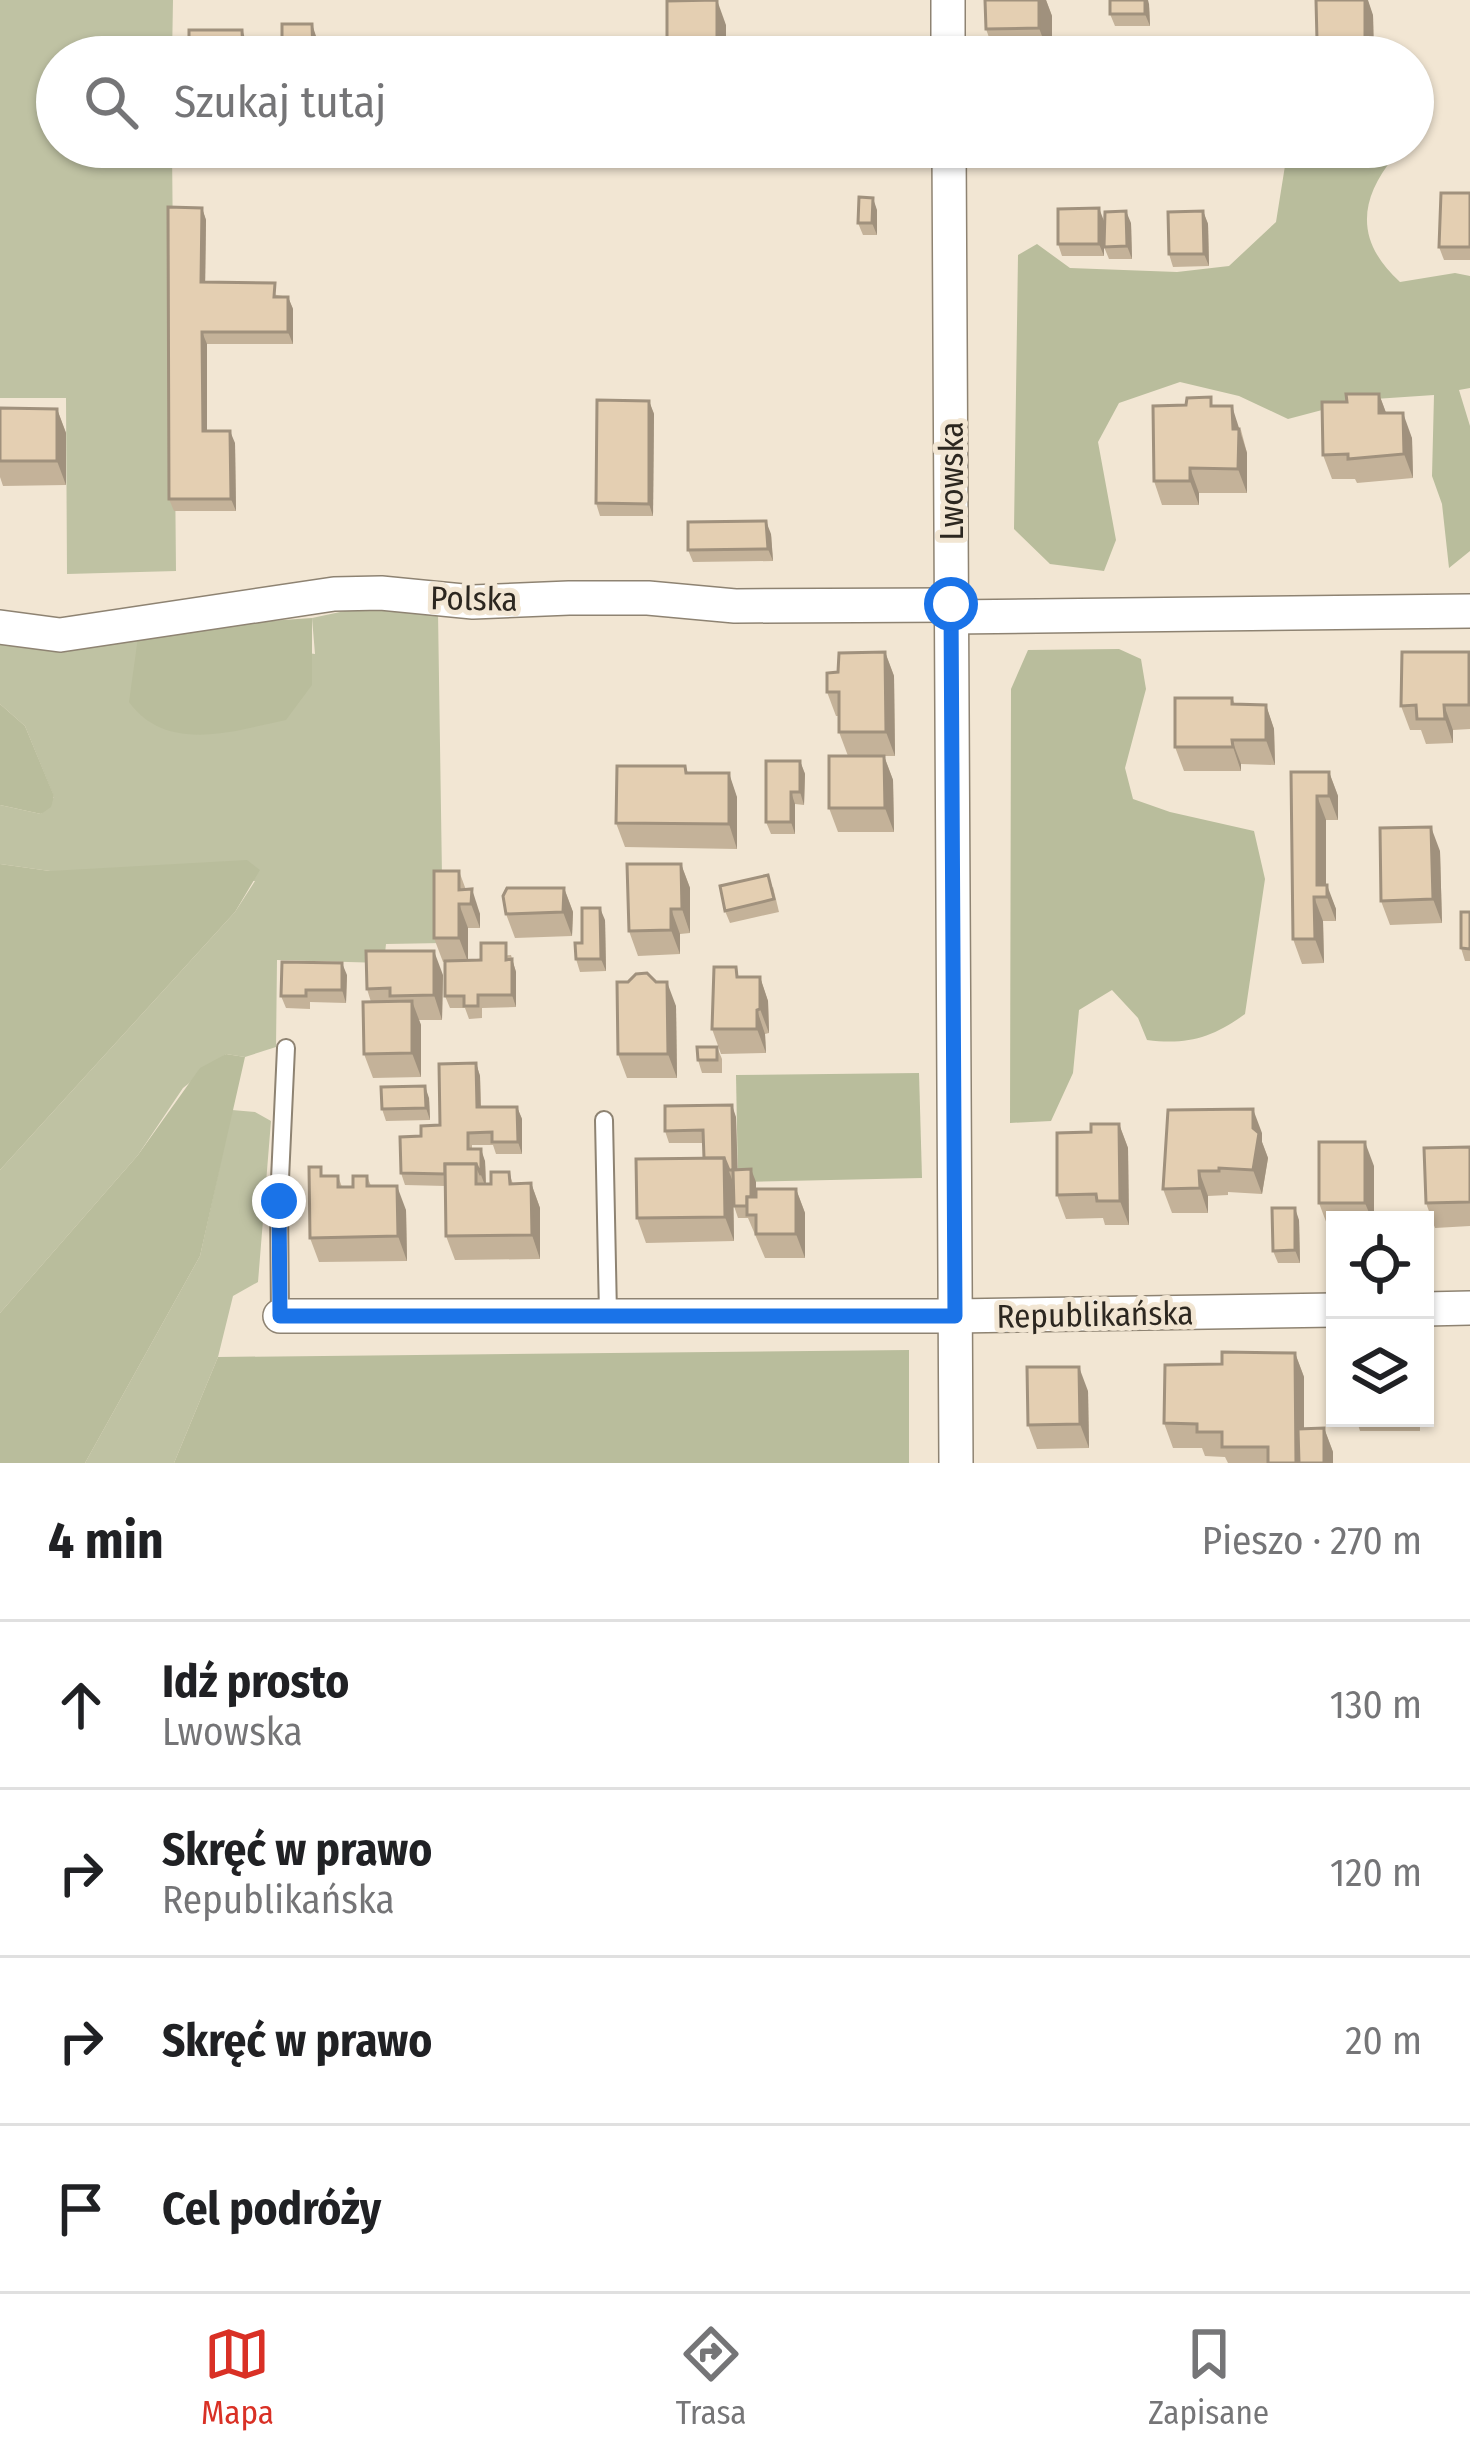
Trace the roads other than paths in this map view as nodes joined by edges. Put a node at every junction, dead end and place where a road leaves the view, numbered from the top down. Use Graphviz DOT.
graph roads {
  1 [pos="948,0"];
  2 [pos="948,36"];
  3 [pos="949,168"];
  4 [pos="951,611"];
  5 [pos="1470,611"];
  6 [pos="0,627"];
  7 [pos="286,1048"];
  8 [pos="604,1120"];
  9 [pos="1470,1308"];
  10 [pos="1434,1309"];
  11 [pos="1326,1310"];
  12 [pos="608,1314"];
  13 [pos="280,1316"];
  14 [pos="955,1316"];
  15 [pos="956,1463"];
  1 -- 2 [label="street"];
  3 -- 4 [label="street, Lwowska"];
  4 -- 5 [label="street, Polska"];
  4 -- 6 [label="street, Polska"];
  4 -- 14 [label="street, Lwowska"];
  7 -- 13 [label="lane"];
  8 -- 12 [label="lane"];
  9 -- 10 [label="street"];
  11 -- 14 [label="street, Republikańska"];
  12 -- 13 [label="street, Republikańska"];
  12 -- 14 [label="street, Republikańska"];
  14 -- 15 [label="street, Lwowska"];
}
